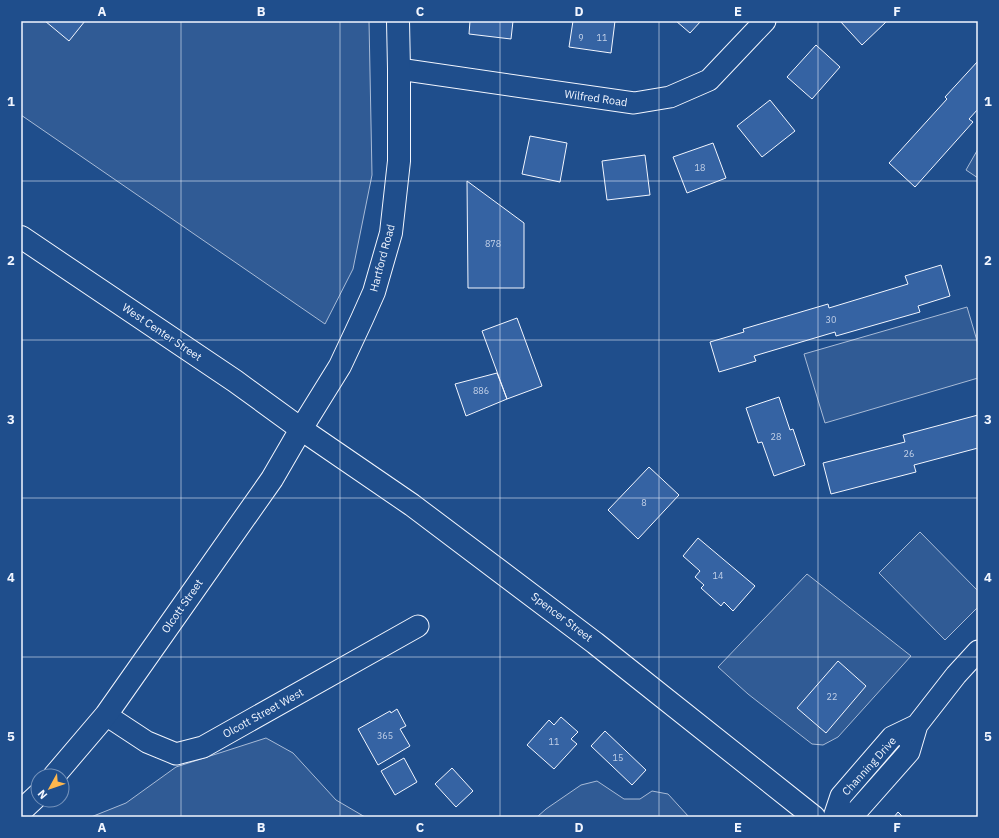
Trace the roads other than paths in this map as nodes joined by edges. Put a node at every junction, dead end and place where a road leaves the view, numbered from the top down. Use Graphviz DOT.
graph roads {
  1 [pos="398,21"];
  2 [pos="765,21"];
  3 [pos="399,69"];
  4 [pos="21,236"];
  5 [pos="301,429"];
  6 [pos="418,626"];
  7 [pos="978,651"];
  8 [pos="106,715"];
  9 [pos="917,725"];
  10 [pos="61,768"];
  11 [pos="30,802"];
  12 [pos="21,811"];
  13 [pos="814,817"];
  14 [pos="834,817"];
  15 [pos="849,817"];
  1 -- 3 [label="main road, Hartford Road"];
  2 -- 3 [label="street, Wilfred Road"];
  3 -- 5 [label="main road, Hartford Road"];
  4 -- 5 [label="main road, West Center Street"];
  5 -- 8 [label="main road, Olcott Street"];
  5 -- 13 [label="main road, Spencer Street"];
  6 -- 8 [label="street, Olcott Street West"];
  7 -- 9 [label="street, Channing Drive"];
  8 -- 10 [label="main road, Olcott Street"];
  9 -- 14 [label="street, Channing Drive"];
  9 -- 15 [label="street, Channing Drive"];
  11 -- 12 [label="main road"];
}
